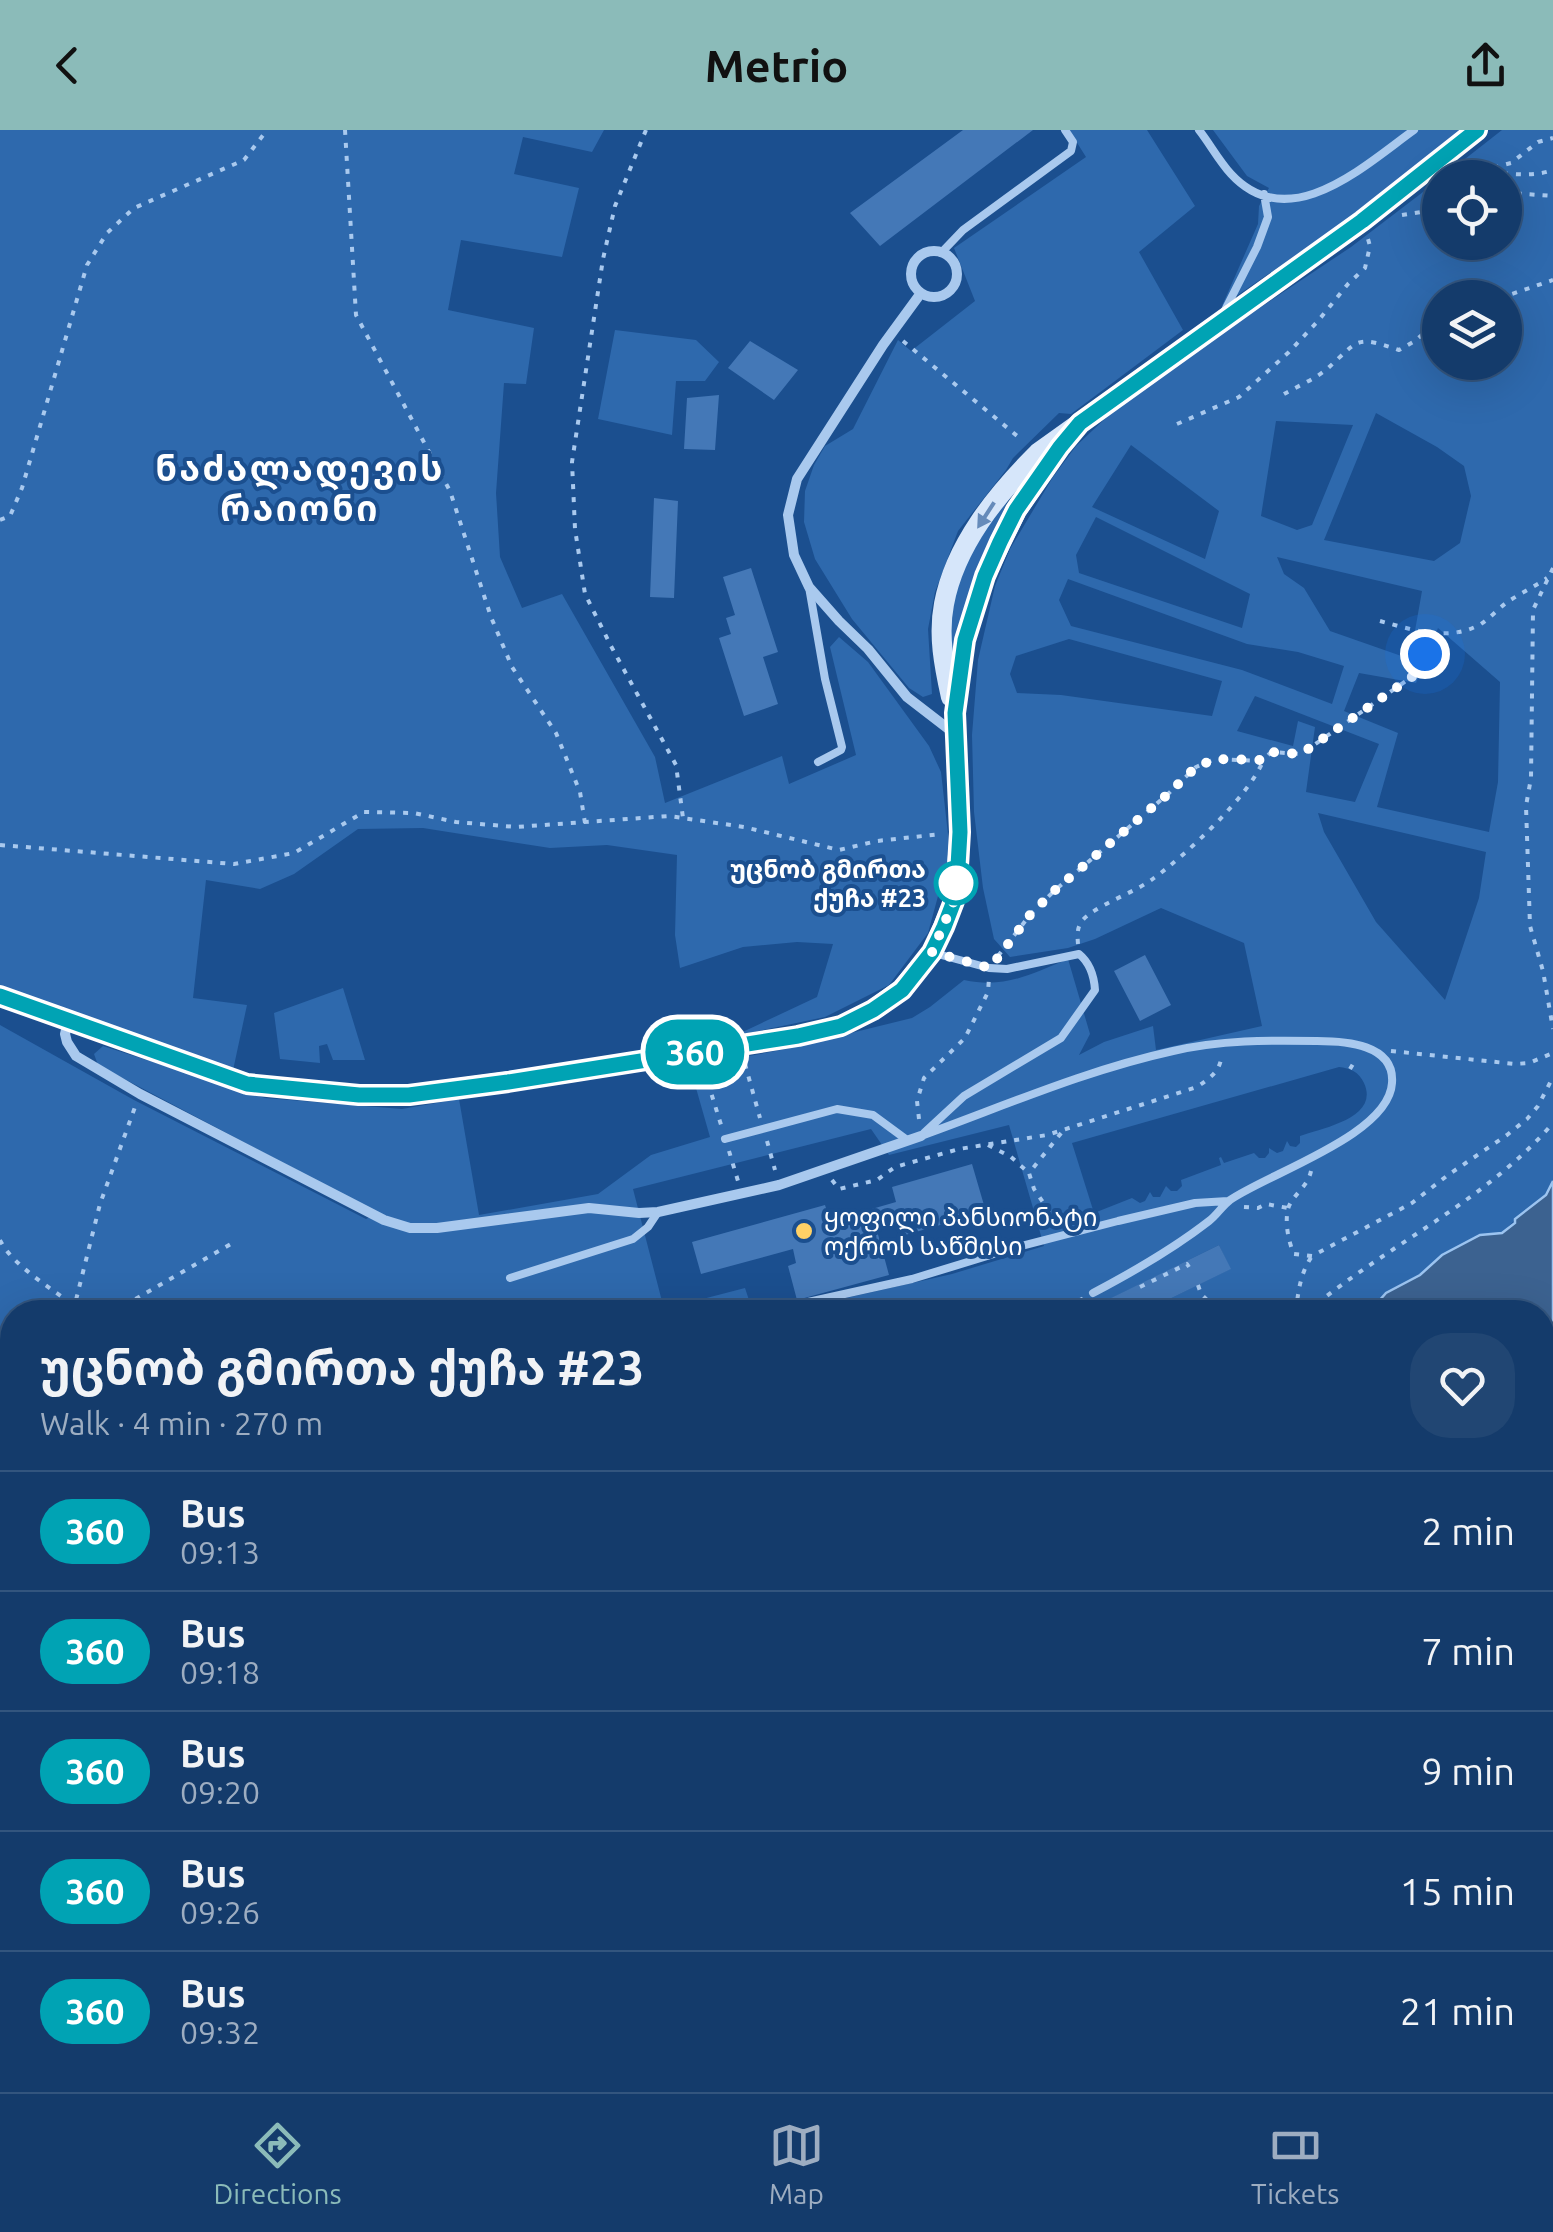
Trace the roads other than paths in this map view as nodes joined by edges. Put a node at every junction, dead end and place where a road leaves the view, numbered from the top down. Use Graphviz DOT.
graph roads {
  1 [pos="1065,130"];
  2 [pos="1199,130"];
  3 [pos="1216,130"];
  4 [pos="1414,130"];
  5 [pos="1469,135"];
  6 [pos="1206,140"];
  7 [pos="1264,194"];
  8 [pos="941,252"];
  9 [pos="920,293"];
  10 [pos="1217,324"];
  11 [pos="1080,423"];
  12 [pos="809,588"];
  13 [pos="955,724"];
  14 [pos="818,762"];
  15 [pos="932,952"];
  16 [pos="0,996"];
  17 [pos="68,1021"];
  18 [pos="921,1136"];
  19 [pos="725,1139"];
  20 [pos="907,1140"];
  21 [pos="1228,1201"];
  22 [pos="658,1212"];
  23 [pos="510,1278"];
  24 [pos="1092,1294"];
  25 [pos="817,1300"];
  1 -- 8 [label="lane"];
  2 -- 6 [label="lane"];
  3 -- 6 [label="lane"];
  4 -- 7 [label="lane"];
  5 -- 10 [label="main road"];
  6 -- 7 [label="lane"];
  7 -- 10 [label="lane"];
  8 -- 9 [label="street"];
  8 -- 9 [label="street"];
  9 -- 12 [label="street"];
  10 -- 11 [label="main road"];
  11 -- 13 [label="main road"];
  11 -- 13 [label="main road, one-way"];
  12 -- 13 [label="street"];
  12 -- 14 [label="lane"];
  13 -- 15 [label="main road"];
  15 -- 17 [label="main road"];
  15 -- 18 [label="lane"];
  16 -- 17 [label="main road"];
  17 -- 22 [label="street"];
  18 -- 20 [label="street"];
  18 -- 21 [label="lane"];
  19 -- 20 [label="lane"];
  20 -- 22 [label="street"];
  21 -- 24 [label="lane"];
  21 -- 25 [label="lane"];
  22 -- 23 [label="lane"];
}
